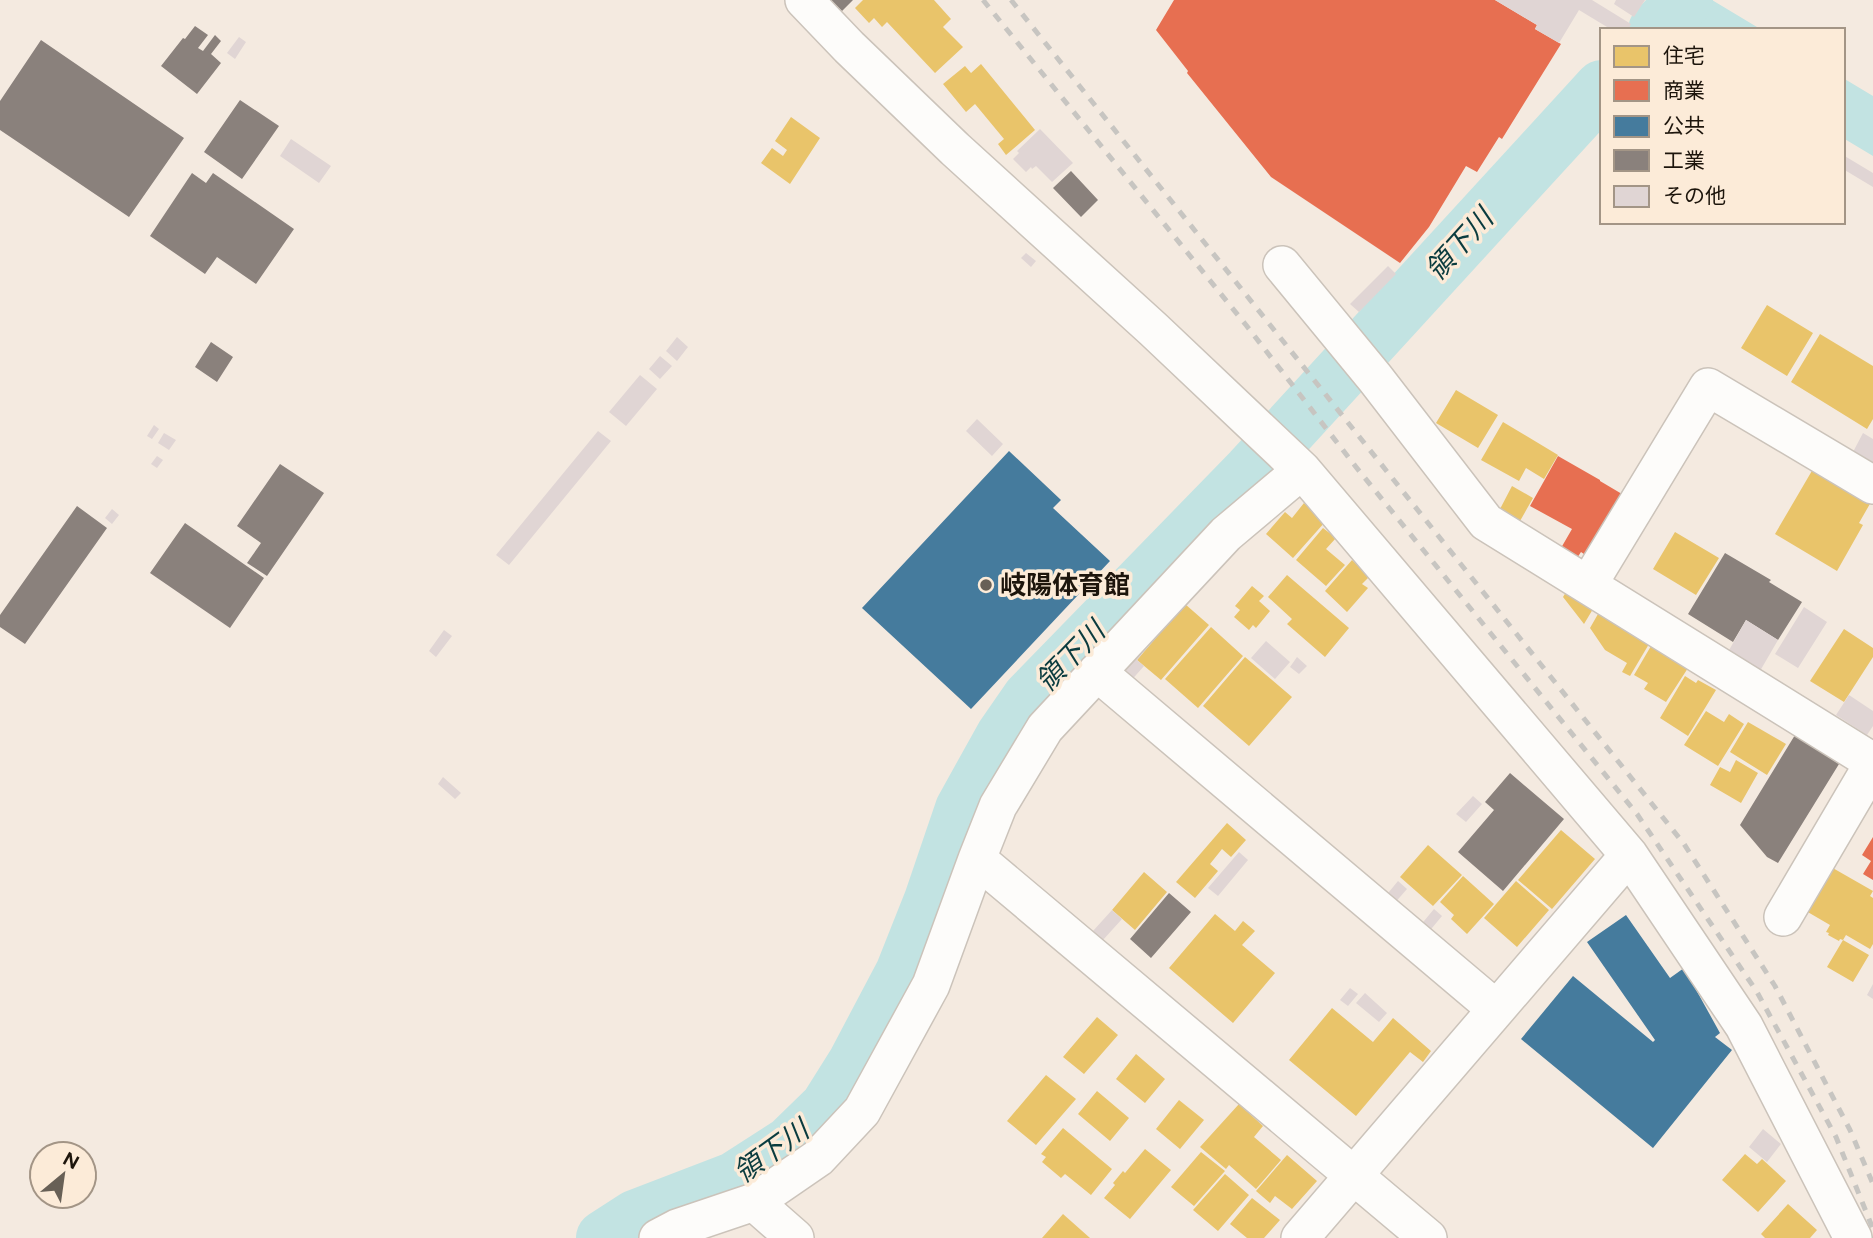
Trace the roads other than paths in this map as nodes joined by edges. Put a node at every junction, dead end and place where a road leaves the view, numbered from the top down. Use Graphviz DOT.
graph roads {
  1 [pos="804,0"];
  2 [pos="1282,265"];
  3 [pos="1296,465"];
  4 [pos="1873,485"];
  5 [pos="1588,585"];
  6 [pos="1097,672"];
  7 [pos="1873,763"];
  8 [pos="1629,855"];
  9 [pos="977,859"];
  10 [pos="1783,917"];
  11 [pos="1496,1009"];
  12 [pos="1353,1175"];
  13 [pos="754,1202"];
  14 [pos="658,1238"];
  15 [pos="795,1238"];
  16 [pos="1300,1238"];
  17 [pos="1428,1238"];
  18 [pos="1853,1238"];
  1 -- 3 [label="street"];
  2 -- 5 [label="street"];
  3 -- 6 [label="street"];
  3 -- 8 [label="street"];
  4 -- 5 [label="street"];
  5 -- 7 [label="street"];
  6 -- 9 [label="street"];
  6 -- 11 [label="street"];
  7 -- 10 [label="street"];
  8 -- 11 [label="street"];
  8 -- 18 [label="street"];
  9 -- 12 [label="street"];
  9 -- 13 [label="street"];
  11 -- 12 [label="street"];
  12 -- 16 [label="street"];
  12 -- 17 [label="street"];
  13 -- 14 [label="street"];
  13 -- 15 [label="street"];
}
